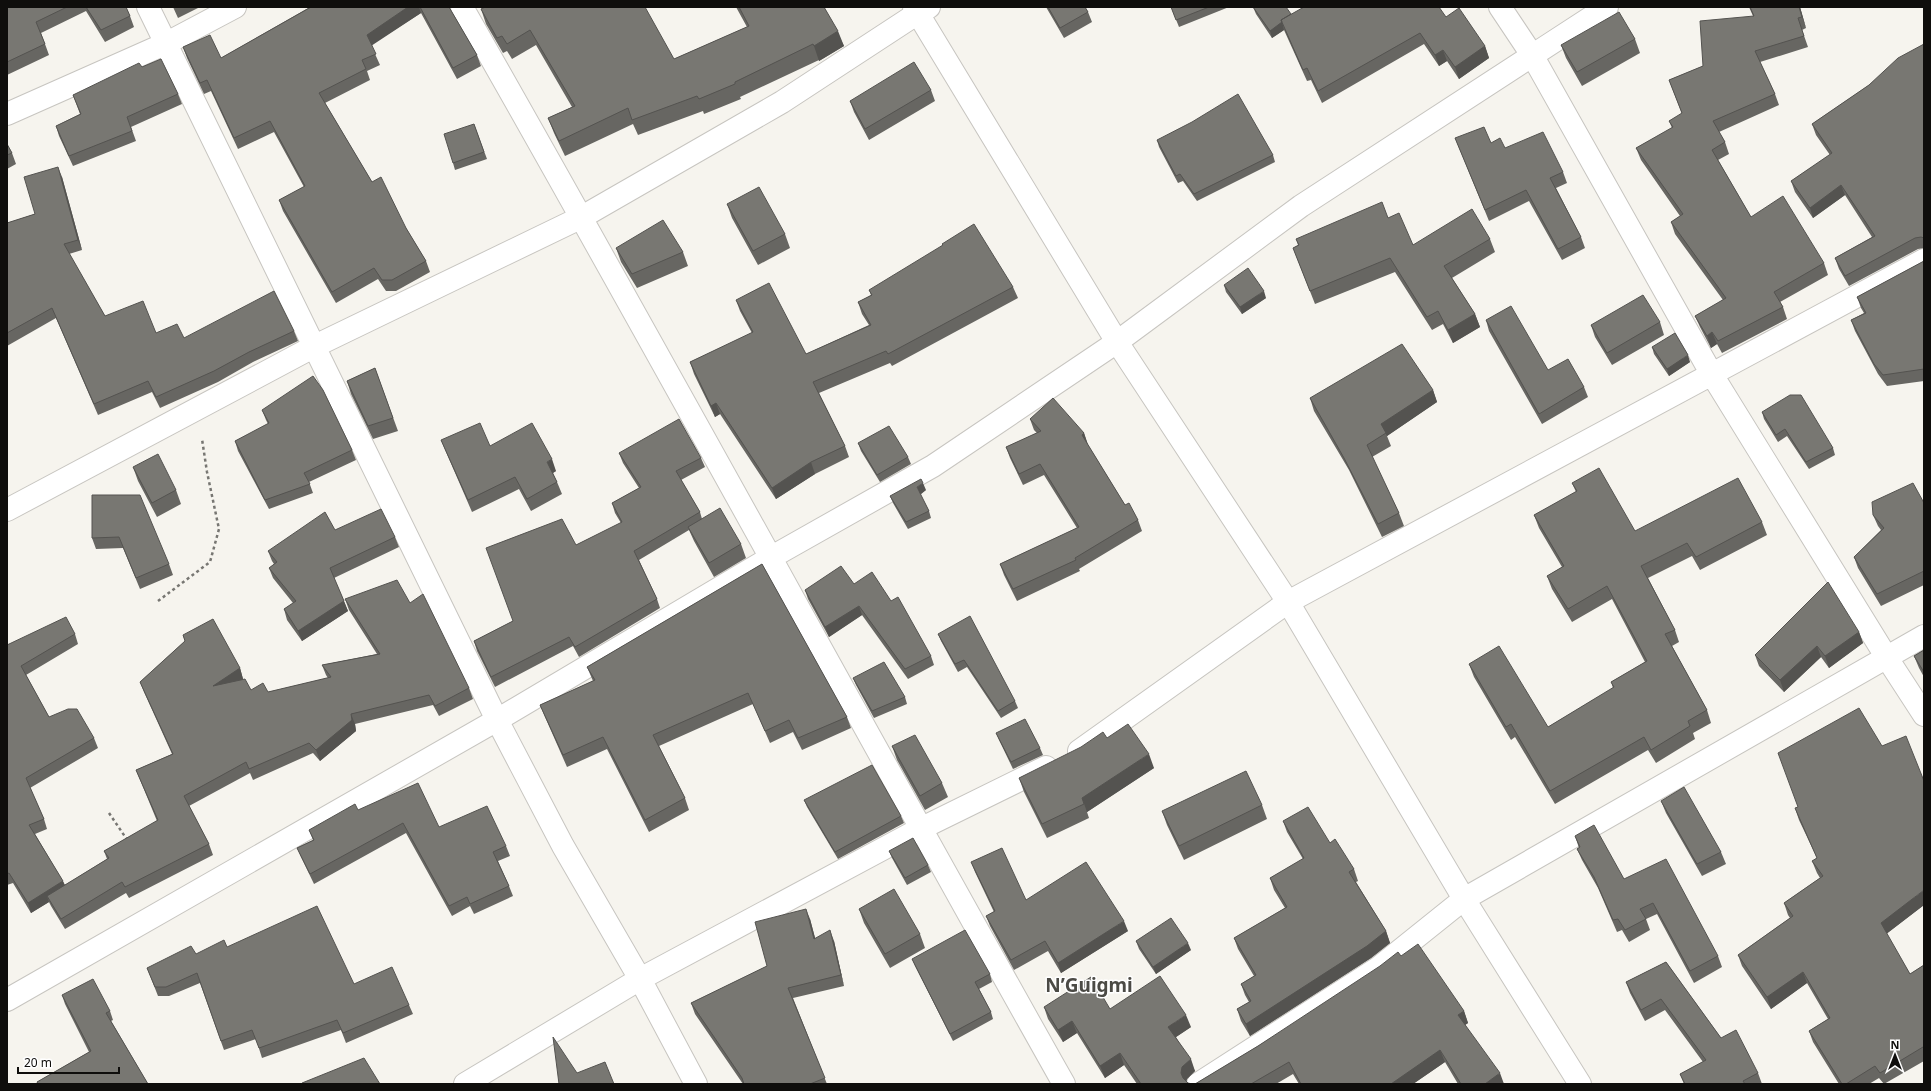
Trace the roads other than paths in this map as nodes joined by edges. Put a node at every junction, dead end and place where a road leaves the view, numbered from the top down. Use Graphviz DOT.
graph roads {
  1 [pos="148,7"];
  2 [pos="235,7"];
  3 [pos="462,7"];
  4 [pos="1500,7"];
  5 [pos="1607,7"];
  6 [pos="920,9"];
  7 [pos="167,43"];
  8 [pos="1532,54"];
  9 [pos="7,114"];
  10 [pos="582,217"];
  11 [pos="1924,260"];
  12 [pos="1117,342"];
  13 [pos="315,346"];
  14 [pos="1711,373"];
  15 [pos="7,510"];
  16 [pos="770,558"];
  17 [pos="1288,602"];
  18 [pos="1924,636"];
  19 [pos="1887,658"];
  20 [pos="1924,715"];
  21 [pos="497,720"];
  22 [pos="920,829"];
  23 [pos="1464,899"];
  24 [pos="640,979"];
  25 [pos="7,1000"];
  26 [pos="465,1084"];
  27 [pos="696,1084"];
  28 [pos="1064,1084"];
  29 [pos="1198,1084"];
  30 [pos="1580,1084"];
  1 -- 7 [label="street"];
  2 -- 7 [label="street"];
  3 -- 10 [label="street"];
  4 -- 8 [label="street"];
  5 -- 8 [label="street"];
  6 -- 10 [label="street"];
  6 -- 12 [label="street"];
  7 -- 9 [label="street"];
  7 -- 13 [label="street"];
  8 -- 12 [label="street"];
  8 -- 14 [label="street"];
  10 -- 13 [label="street"];
  10 -- 16 [label="street"];
  11 -- 14 [label="street"];
  12 -- 16 [label="street"];
  12 -- 17 [label="street"];
  13 -- 15 [label="street"];
  13 -- 21 [label="street"];
  14 -- 17 [label="street"];
  14 -- 19 [label="street"];
  16 -- 21 [label="street"];
  16 -- 22 [label="street"];
  17 -- 22 [label="street"];
  17 -- 23 [label="street"];
  18 -- 19 [label="street"];
  19 -- 20 [label="street"];
  19 -- 23 [label="street"];
  21 -- 24 [label="street"];
  21 -- 25 [label="street"];
  22 -- 24 [label="street"];
  22 -- 28 [label="street"];
  23 -- 29 [label="street"];
  23 -- 30 [label="street"];
  24 -- 26 [label="street"];
  24 -- 27 [label="street"];
}
